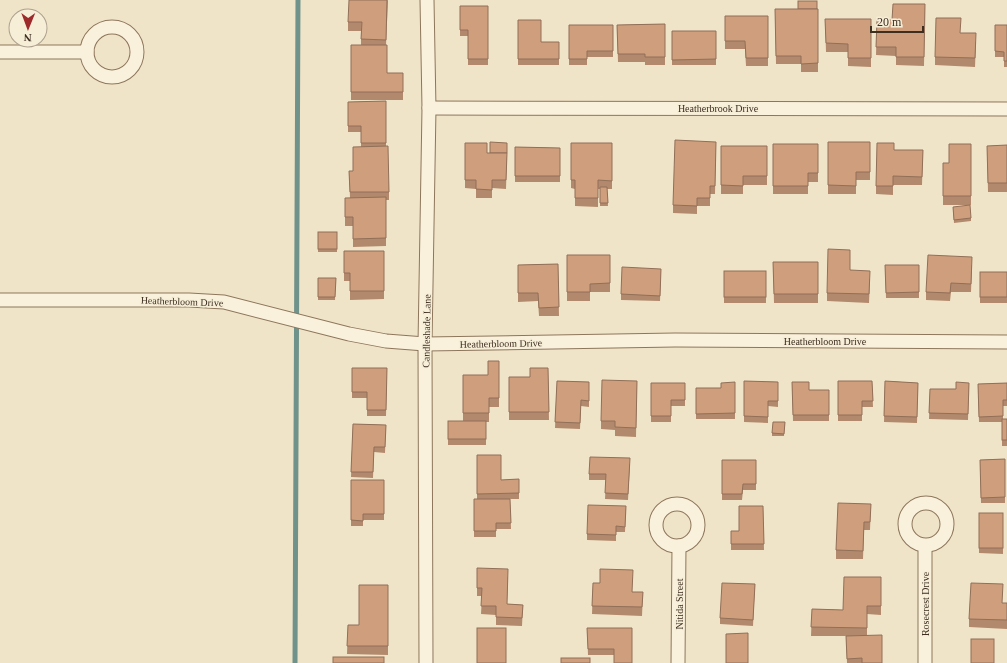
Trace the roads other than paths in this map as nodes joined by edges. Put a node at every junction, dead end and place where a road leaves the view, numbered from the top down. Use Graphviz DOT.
graph roads {
  1 [pos="427,0"];
  2 [pos="0,52"];
  3 [pos="87,52"];
  4 [pos="429,108"];
  5 [pos="1007,109"];
  6 [pos="0,300"];
  7 [pos="1007,342"];
  8 [pos="425,344"];
  9 [pos="679,546"];
  10 [pos="925,546"];
  11 [pos="426,663"];
  12 [pos="678,663"];
  13 [pos="926,663"];
  1 -- 4 [label="street, Candleshade Lane"];
  2 -- 3 [label="street"];
  4 -- 5 [label="street, Heatherbrook Drive"];
  4 -- 8 [label="street, Candleshade Lane"];
  6 -- 8 [label="street, Heatherbloom Drive"];
  7 -- 8 [label="street, Heatherbloom Drive"];
  8 -- 11 [label="street, Candleshade Lane"];
  9 -- 12 [label="street, Nitida Street"];
  10 -- 13 [label="street, Rosecrest Drive"];
}
